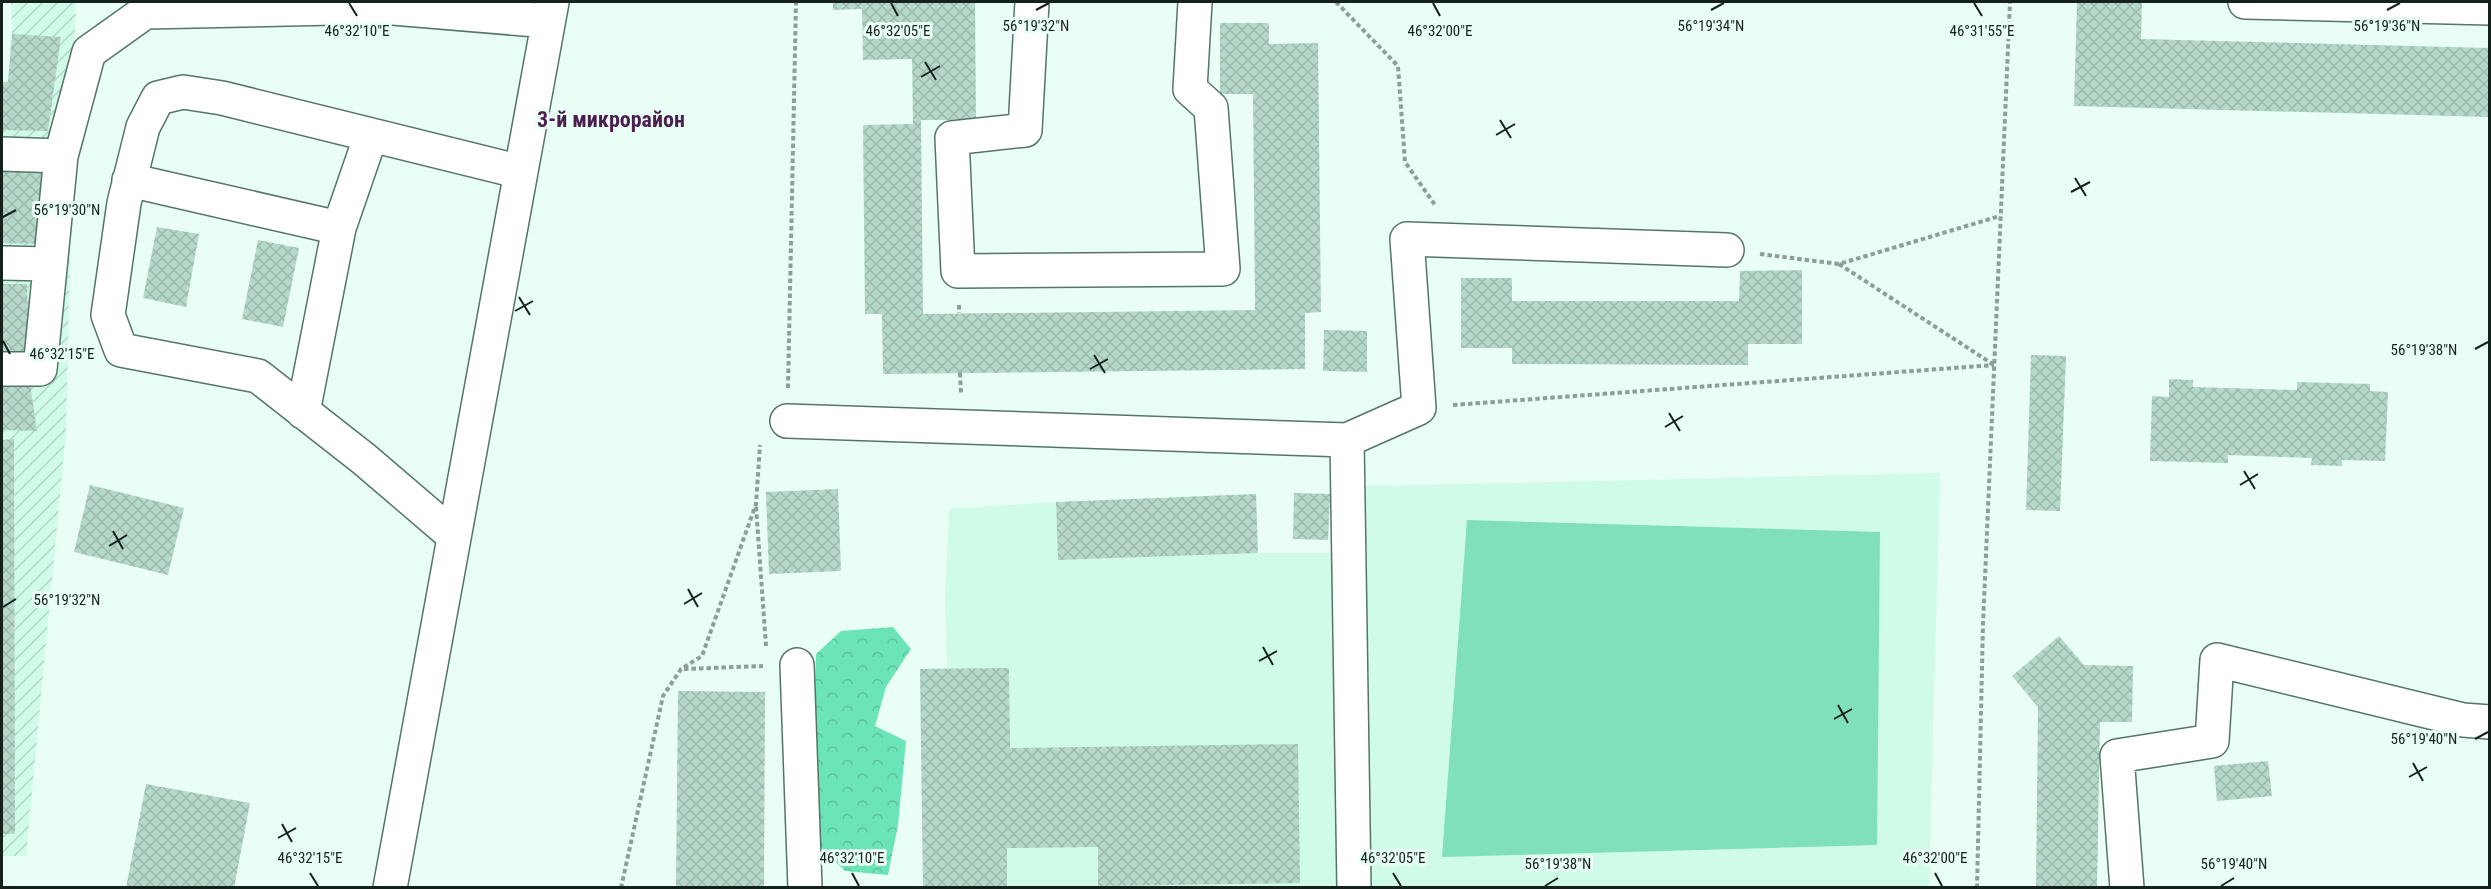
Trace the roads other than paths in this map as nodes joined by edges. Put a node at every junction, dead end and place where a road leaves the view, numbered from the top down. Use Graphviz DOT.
graph roads {
  1 [pos="1032,2"];
  2 [pos="1196,2"];
  3 [pos="2245,2"];
  4 [pos="2490,8"];
  5 [pos="550,11"];
  6 [pos="371,135"];
  7 [pos="2,154"];
  8 [pos="61,156"];
  9 [pos="521,172"];
  10 [pos="129,180"];
  11 [pos="339,228"];
  12 [pos="1727,250"];
  13 [pos="2,263"];
  14 [pos="50,264"];
  15 [pos="2,369"];
  16 [pos="303,411"];
  17 [pos="787,421"];
  18 [pos="1347,440"];
  19 [pos="454,536"];
  20 [pos="782,666"];
  21 [pos="2490,722"];
  22 [pos="390,888"];
  23 [pos="805,888"];
  24 [pos="1353,888"];
  25 [pos="2127,888"];
  1 -- 2 [label="street"];
  3 -- 4 [label="street"];
  5 -- 8 [label="street"];
  5 -- 9 [label="street"];
  6 -- 9 [label="street"];
  6 -- 10 [label="street"];
  6 -- 11 [label="street"];
  7 -- 8 [label="street"];
  8 -- 14 [label="street"];
  9 -- 19 [label="street"];
  10 -- 11 [label="street"];
  10 -- 16 [label="street"];
  11 -- 16 [label="street"];
  12 -- 18 [label="street"];
  13 -- 14 [label="street"];
  14 -- 15 [label="street"];
  16 -- 19 [label="street"];
  17 -- 18 [label="street"];
  18 -- 24 [label="street"];
  19 -- 22 [label="street"];
  20 -- 23 [label="street"];
  21 -- 25 [label="street"];
}
